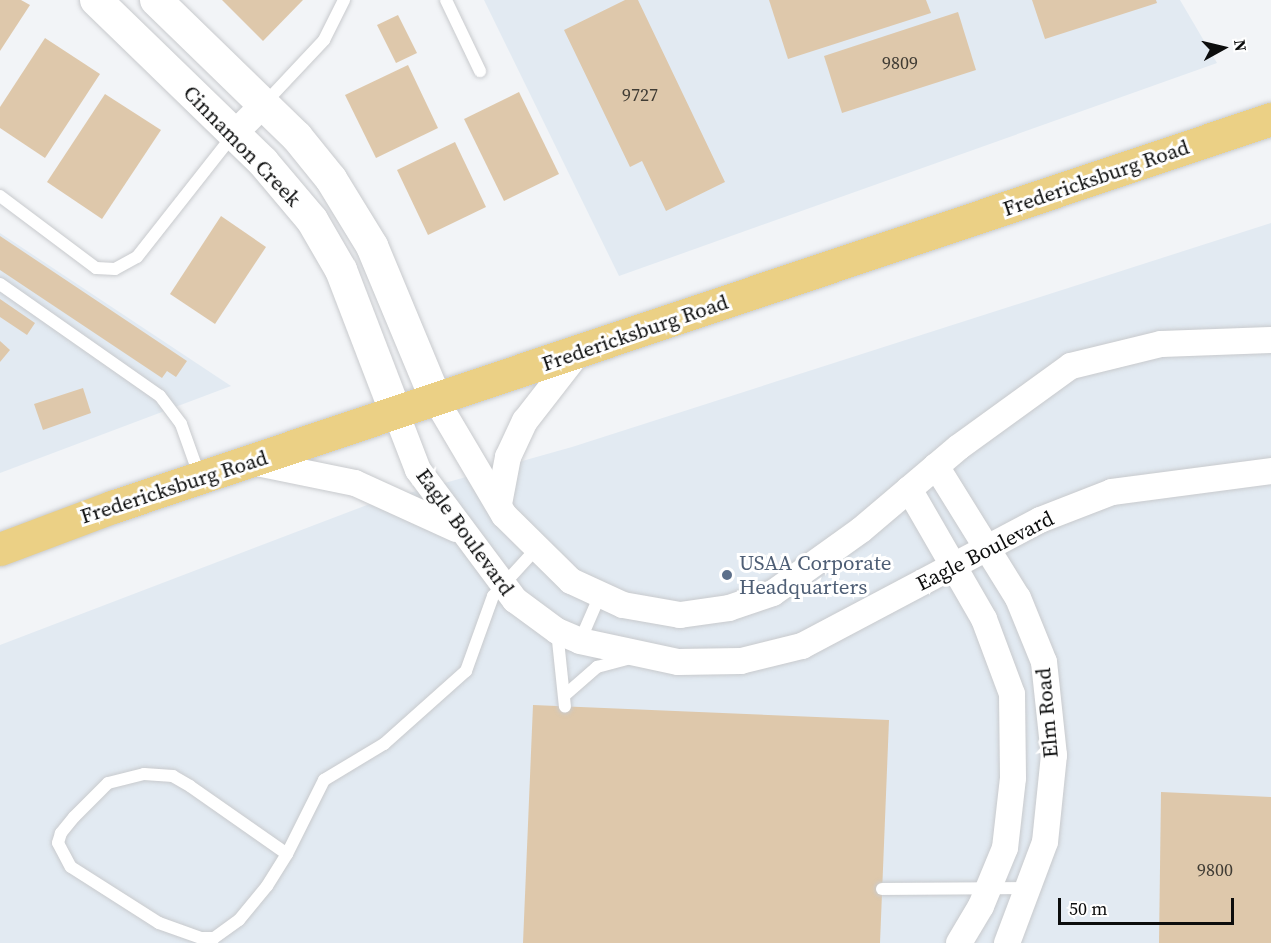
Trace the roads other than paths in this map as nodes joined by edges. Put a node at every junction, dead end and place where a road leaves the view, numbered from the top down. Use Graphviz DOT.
graph roads {
  1 [pos="96,0"];
  2 [pos="156,0"];
  3 [pos="344,0"];
  4 [pos="446,0"];
  5 [pos="480,71"];
  6 [pos="264,104"];
  7 [pos="1271,119"];
  8 [pos="234,134"];
  9 [pos="0,196"];
  10 [pos="0,284"];
  11 [pos="1271,340"];
  12 [pos="578,353"];
  13 [pos="436,400"];
  14 [pos="396,413"];
  15 [pos="252,462"];
  16 [pos="936,466"];
  17 [pos="1271,471"];
  18 [pos="200,478"];
  19 [pos="909,489"];
  20 [pos="499,504"];
  21 [pos="459,531"];
  22 [pos="989,547"];
  23 [pos="0,549"];
  24 [pos="536,549"];
  25 [pos="956,565"];
  26 [pos="501,584"];
  27 [pos="600,595"];
  28 [pos="568,636"];
  29 [pos="644,655"];
  30 [pos="287,854"];
  31 [pos="1029,888"];
  32 [pos="882,889"];
  33 [pos="987,891"];
  34 [pos="959,943"];
  35 [pos="1006,943"];
  1 -- 8 [label="street, Cinnamon Creek"];
  2 -- 6 [label="street, Cinnamon Creek"];
  3 -- 6 [label="lane"];
  4 -- 5 [label="lane"];
  6 -- 8 [label="street"];
  6 -- 13 [label="street, Cinnamon Creek"];
  7 -- 12 [label="main road, Fredericksburg Road"];
  8 -- 9 [label="lane"];
  8 -- 14 [label="street, Cinnamon Creek"];
  10 -- 18 [label="lane"];
  11 -- 16 [label="street, Eagle Boulevard"];
  12 -- 13 [label="main road, Fredericksburg Road"];
  12 -- 20 [label="street, Eagle Boulevard"];
  13 -- 14 [label="main road, Fredericksburg Road"];
  13 -- 20 [label="street, Eagle Boulevard"];
  14 -- 15 [label="main road, Fredericksburg Road"];
  14 -- 21 [label="street, Eagle Boulevard"];
  15 -- 18 [label="main road, Fredericksburg Road"];
  15 -- 21 [label="street"];
  16 -- 19 [label="street, Eagle Boulevard"];
  16 -- 22 [label="street, Elm Road"];
  17 -- 22 [label="street, Eagle Boulevard"];
  18 -- 23 [label="main road, Fredericksburg Road"];
  19 -- 25 [label="street, Elm Road"];
  19 -- 27 [label="street, Eagle Boulevard"];
  20 -- 24 [label="street, Eagle Boulevard"];
  21 -- 26 [label="street, Eagle Boulevard"];
  22 -- 25 [label="street, Eagle Boulevard"];
  22 -- 31 [label="street, Elm Road"];
  24 -- 26 [label="lane"];
  24 -- 27 [label="street, Eagle Boulevard"];
  25 -- 29 [label="street, Eagle Boulevard"];
  25 -- 33 [label="street, Elm Road"];
  26 -- 28 [label="street, Eagle Boulevard"];
  26 -- 30 [label="lane"];
  27 -- 28 [label="lane"];
  28 -- 29 [label="street, Eagle Boulevard"];
  28 -- 29 [label="lane"];
  30 -- 30 [label="lane"];
  31 -- 33 [label="lane"];
  31 -- 35 [label="street, Elm Road"];
  32 -- 33 [label="lane"];
  33 -- 34 [label="street, Elm Road"];
}
